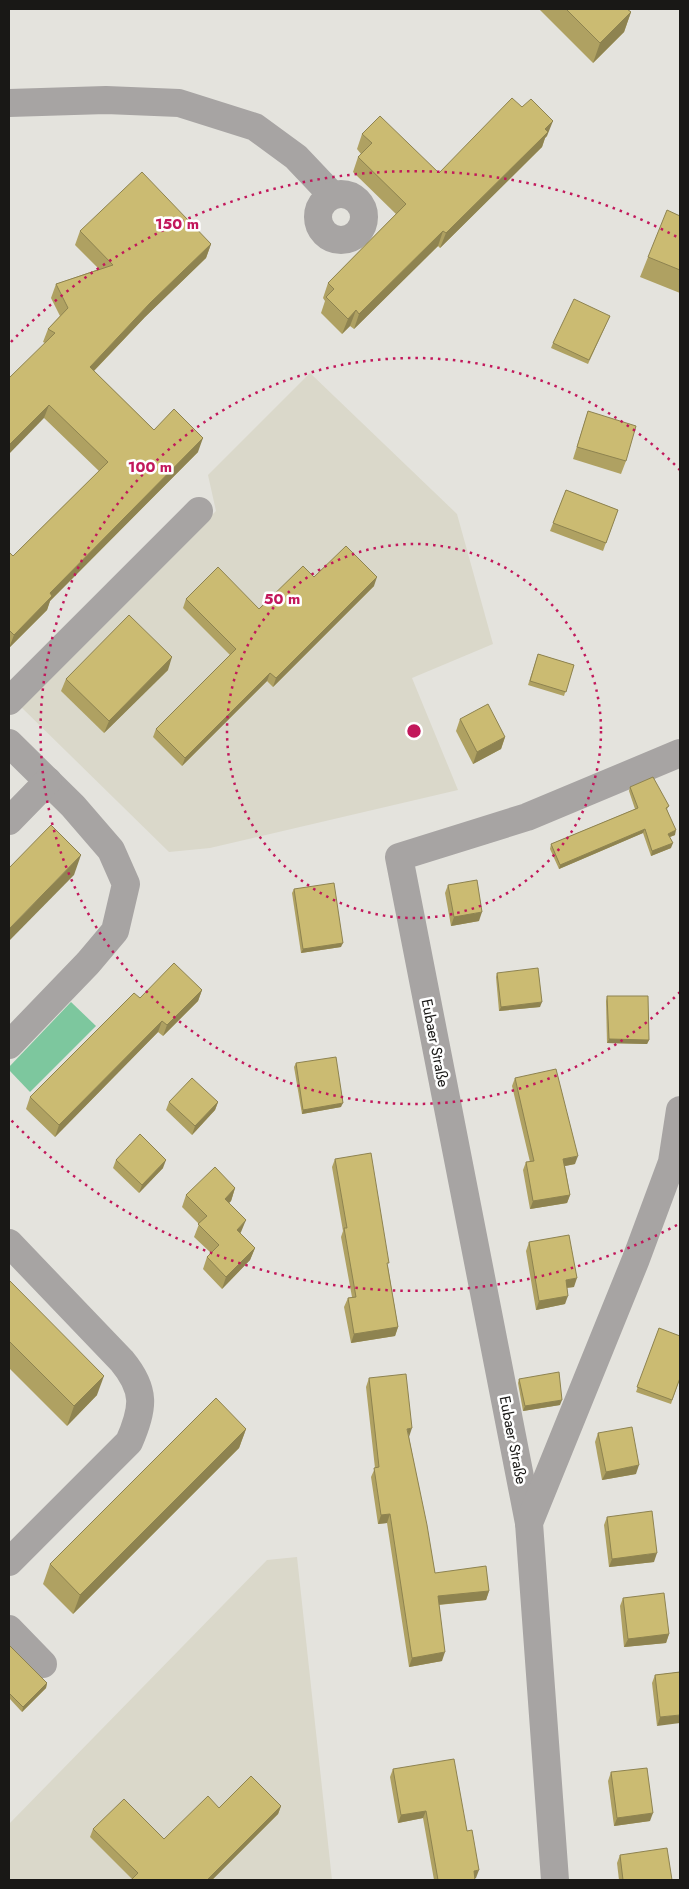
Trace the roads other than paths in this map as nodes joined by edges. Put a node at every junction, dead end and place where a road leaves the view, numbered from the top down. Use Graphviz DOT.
graph roads {
  1 [pos="9,98"];
  2 [pos="9,105"];
  3 [pos="332,195"];
  4 [pos="200,511"];
  5 [pos="9,701"];
  6 [pos="9,743"];
  7 [pos="680,753"];
  8 [pos="48,781"];
  9 [pos="9,822"];
  10 [pos="9,1045"];
  11 [pos="680,1110"];
  12 [pos="9,1243"];
  13 [pos="529,1523"];
  14 [pos="9,1562"];
  15 [pos="9,1629"];
  16 [pos="43,1664"];
  17 [pos="555,1880"];
  1 -- 2 [label="street"];
  2 -- 3 [label="street"];
  4 -- 5 [label="street"];
  6 -- 8 [label="street"];
  7 -- 13 [label="street, Eubaer Straße"];
  8 -- 9 [label="street"];
  8 -- 10 [label="street"];
  11 -- 13 [label="street, Eubaer Straße"];
  12 -- 14 [label="street"];
  13 -- 17 [label="street, Eubaer Straße"];
  15 -- 16 [label="street"];
}
